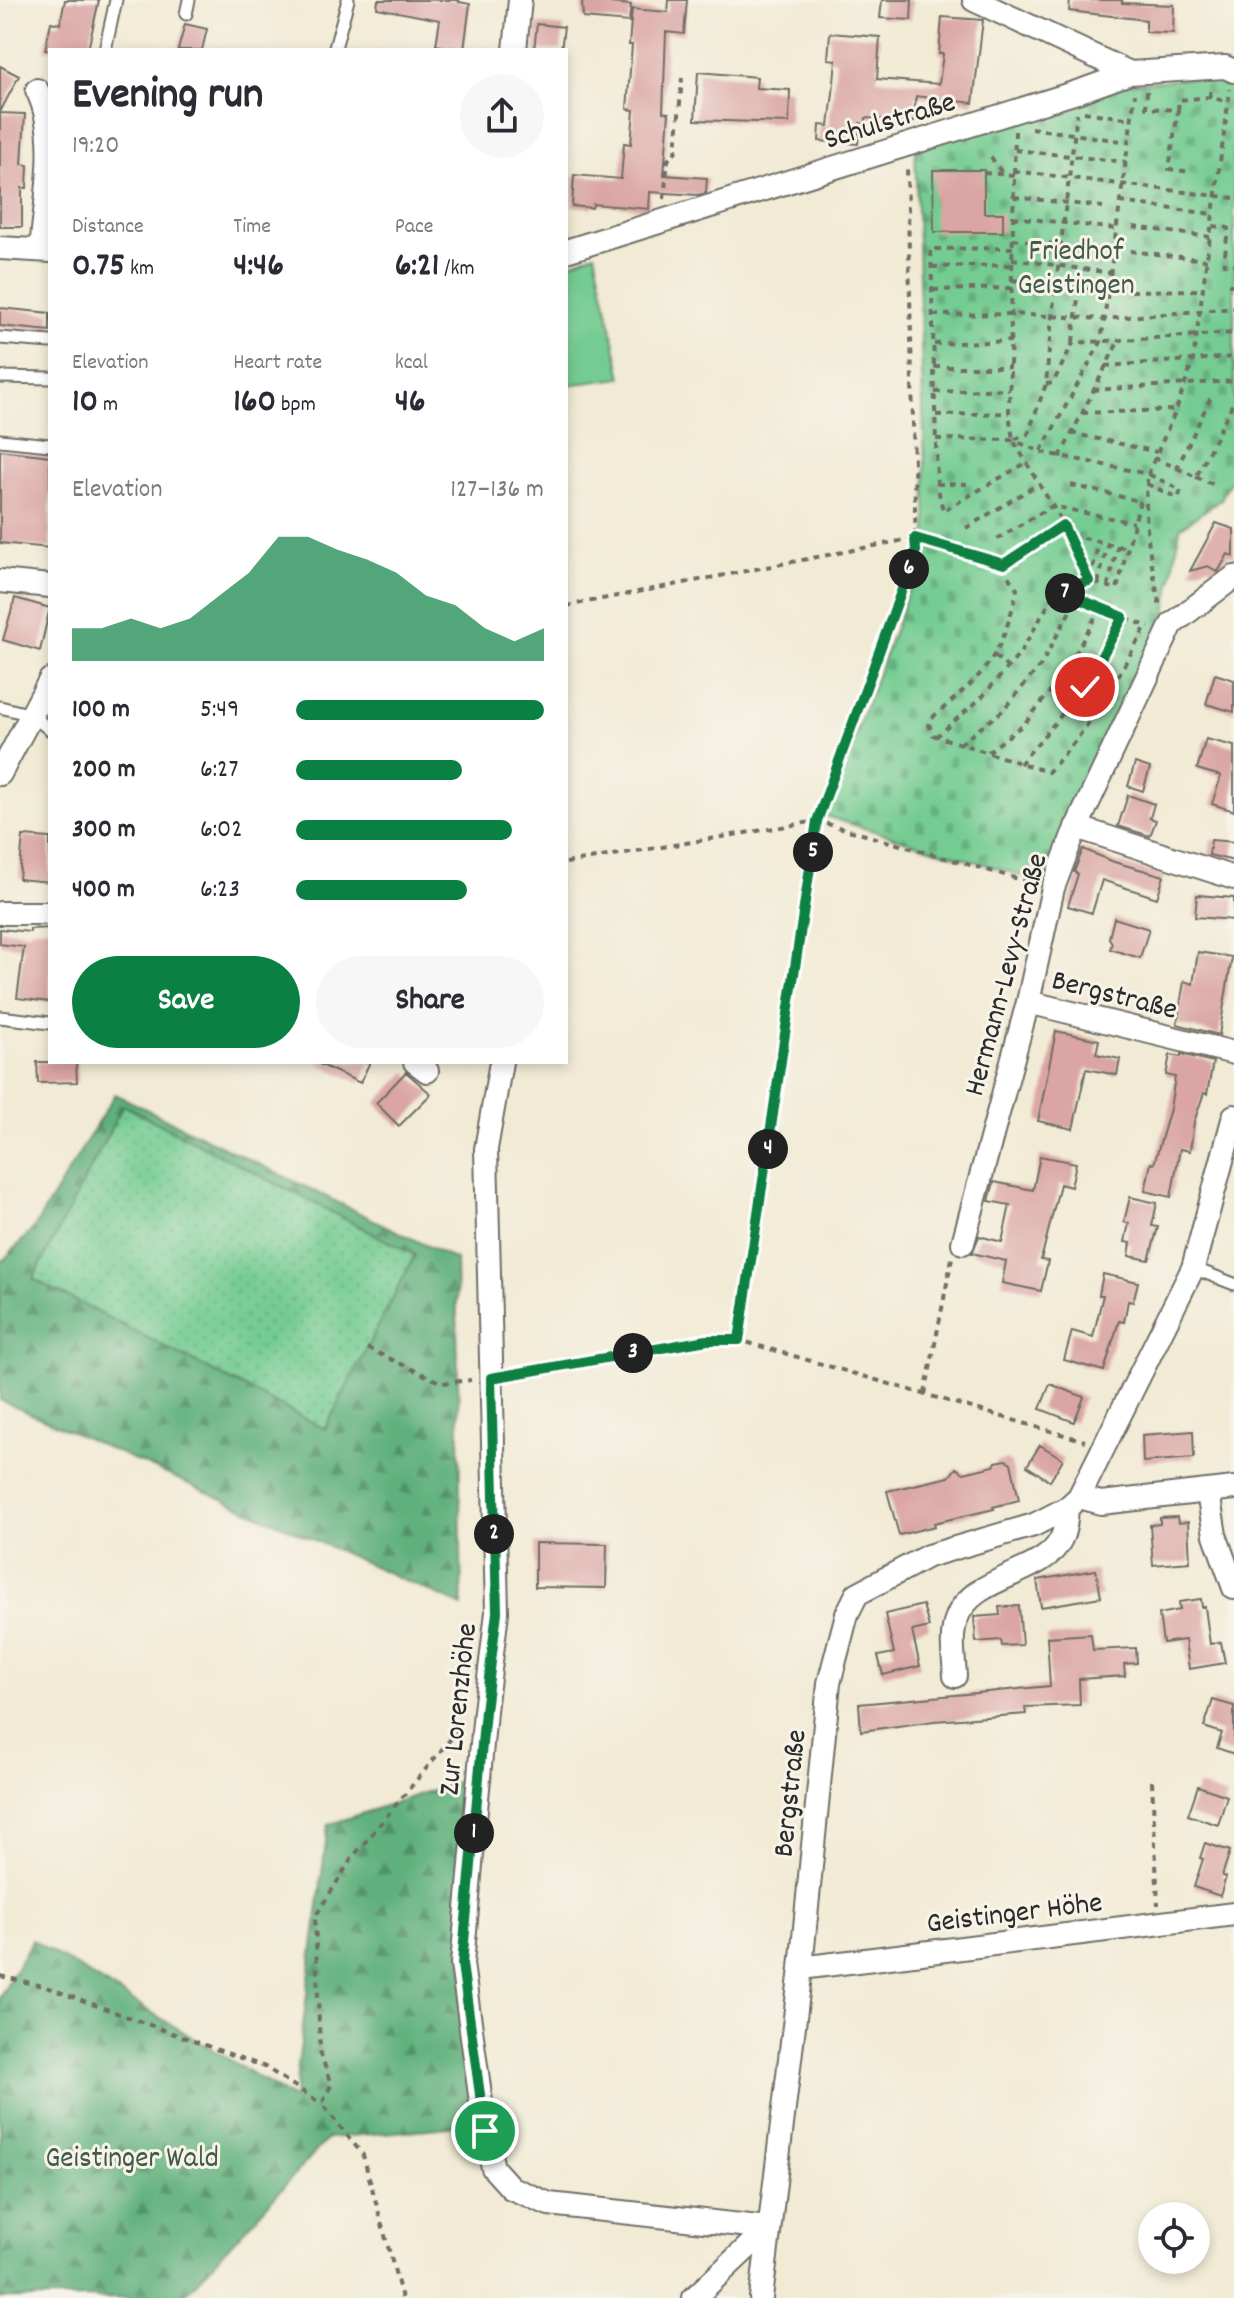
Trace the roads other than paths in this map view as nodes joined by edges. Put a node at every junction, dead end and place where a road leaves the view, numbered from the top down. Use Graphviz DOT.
graph roads {
  1 [pos="116,0"];
  2 [pos="189,0"];
  3 [pos="348,0"];
  4 [pos="520,0"];
  5 [pos="974,0"];
  6 [pos="186,14"];
  7 [pos="105,48"];
  8 [pos="335,48"];
  9 [pos="515,48"];
  10 [pos="1130,73"];
  11 [pos="1232,80"];
  12 [pos="37,90"];
  13 [pos="48,122"];
  14 [pos="48,193"];
  15 [pos="0,248"];
  16 [pos="46,250"];
  17 [pos="568,250"];
  18 [pos="0,338"];
  19 [pos="48,342"];
  20 [pos="0,377"];
  21 [pos="48,378"];
  22 [pos="0,440"];
  23 [pos="48,445"];
  24 [pos="1234,577"];
  25 [pos="0,581"];
  26 [pos="48,586"];
  27 [pos="48,684"];
  28 [pos="0,707"];
  29 [pos="32,715"];
  30 [pos="48,728"];
  31 [pos="0,774"];
  32 [pos="1076,827"];
  33 [pos="1234,878"];
  34 [pos="0,913"];
  35 [pos="48,913"];
  36 [pos="1028,1002"];
  37 [pos="0,1017"];
  38 [pos="48,1023"];
  39 [pos="1234,1053"];
  40 [pos="501,1064"];
  41 [pos="1234,1116"];
  42 [pos="963,1243"];
  43 [pos="1193,1268"];
  44 [pos="1234,1284"];
  45 [pos="1234,1488"];
  46 [pos="1208,1493"];
  47 [pos="1073,1502"];
  48 [pos="1234,1588"];
  49 [pos="955,1676"];
  50 [pos="1234,1914"];
  51 [pos="801,1968"];
  52 [pos="768,2228"];
  53 [pos="694,2298"];
  54 [pos="761,2298"];
  1 -- 7 [label="lane"];
  2 -- 6 [label="lane"];
  3 -- 8 [label="lane"];
  4 -- 9 [label="street"];
  5 -- 10 [label="street"];
  10 -- 11 [label="street, Schulstraße"];
  10 -- 17 [label="street, Schulstraße"];
  12 -- 13 [label="street"];
  14 -- 16 [label="street"];
  15 -- 16 [label="street"];
  18 -- 19 [label="lane"];
  20 -- 21 [label="lane"];
  22 -- 23 [label="lane"];
  24 -- 32 [label="street, Hermann-Levy-Straße"];
  25 -- 26 [label="street"];
  27 -- 29 [label="street"];
  28 -- 29 [label="lane"];
  29 -- 30 [label="lane"];
  29 -- 31 [label="street"];
  32 -- 33 [label="street"];
  32 -- 36 [label="street, Hermann-Levy-Straße"];
  34 -- 35 [label="street"];
  36 -- 39 [label="street, Bergstraße"];
  36 -- 42 [label="street, Hermann-Levy-Straße"];
  37 -- 38 [label="lane"];
  40 -- 52 [label="street, Zur Lorenzhöhe"];
  41 -- 43 [label="street"];
  43 -- 44 [label="lane"];
  43 -- 47 [label="street"];
  45 -- 46 [label="street"];
  46 -- 47 [label="street"];
  46 -- 48 [label="street"];
  47 -- 49 [label="street"];
  47 -- 51 [label="street, Bergstraße"];
  50 -- 51 [label="street, Geistinger Höhe"];
  51 -- 52 [label="street, Bergstraße"];
  52 -- 53 [label="street"];
  52 -- 54 [label="street, Bergstraße"];
}
